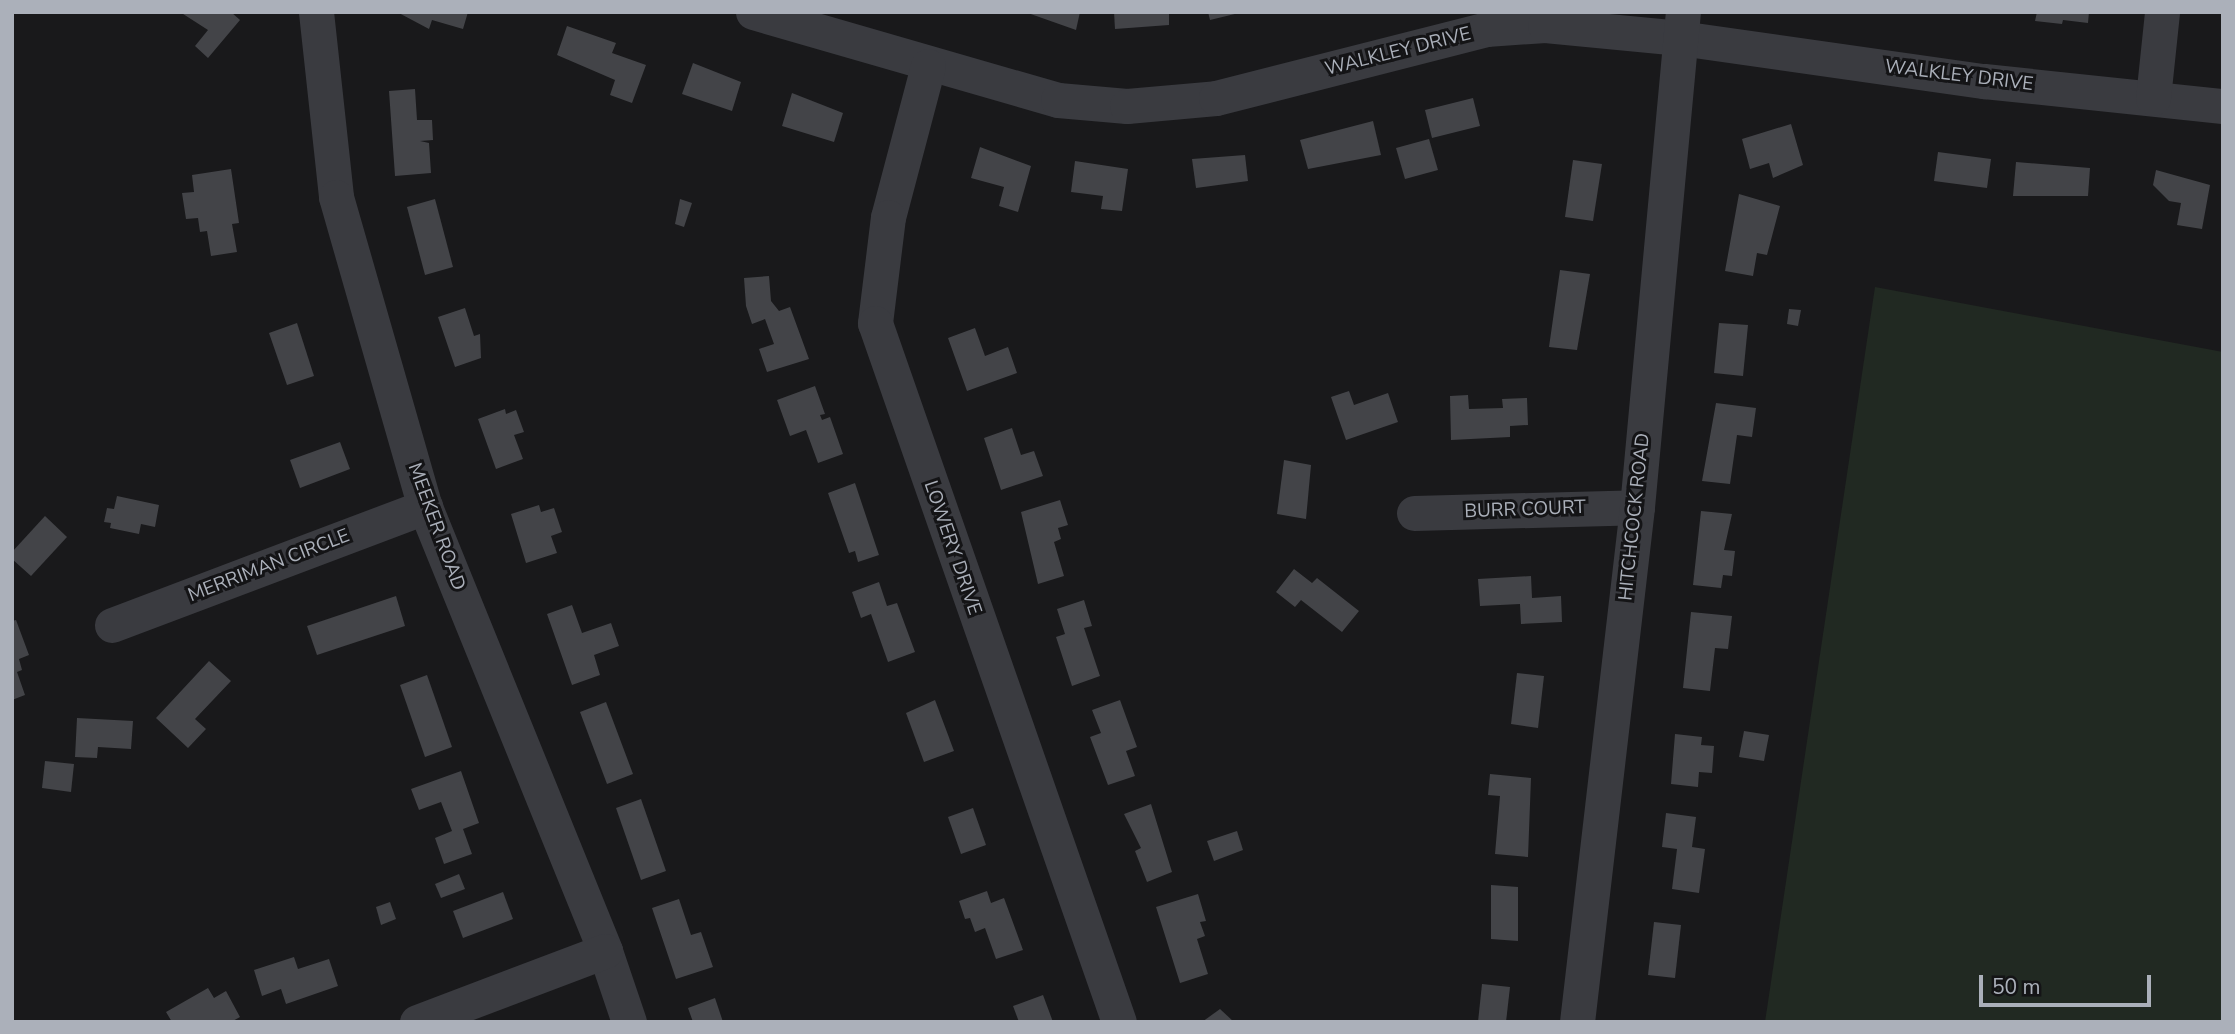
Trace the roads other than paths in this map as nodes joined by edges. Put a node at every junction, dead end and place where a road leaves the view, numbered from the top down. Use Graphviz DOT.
graph roads {
  1 [pos="316,12"];
  2 [pos="753,12"];
  3 [pos="2162,12"];
  4 [pos="1682,25"];
  5 [pos="928,65"];
  6 [pos="2153,98"];
  7 [pos="2223,106"];
  8 [pos="425,507"];
  9 [pos="1637,507"];
  10 [pos="1414,513"];
  11 [pos="112,625"];
  12 [pos="605,951"];
  13 [pos="417,1022"];
  14 [pos="629,1022"];
  15 [pos="1119,1022"];
  16 [pos="1577,1022"];
  1 -- 8 [label="street, MEEKER ROAD"];
  2 -- 5 [label="street, WALKLEY DRIVE"];
  3 -- 6 [label="street"];
  4 -- 5 [label="street, WALKLEY DRIVE"];
  4 -- 6 [label="street, WALKLEY DRIVE"];
  4 -- 9 [label="street, HITCHCOCK ROAD"];
  5 -- 15 [label="street, LOWERY DRIVE"];
  6 -- 7 [label="street, WALKLEY DRIVE"];
  8 -- 11 [label="street, MERRIMAN CIRCLE"];
  8 -- 12 [label="street, MEEKER ROAD"];
  9 -- 10 [label="street, BURR COURT"];
  9 -- 16 [label="street, HITCHCOCK ROAD"];
  12 -- 13 [label="street"];
  12 -- 14 [label="street, MEEKER ROAD"];
}
